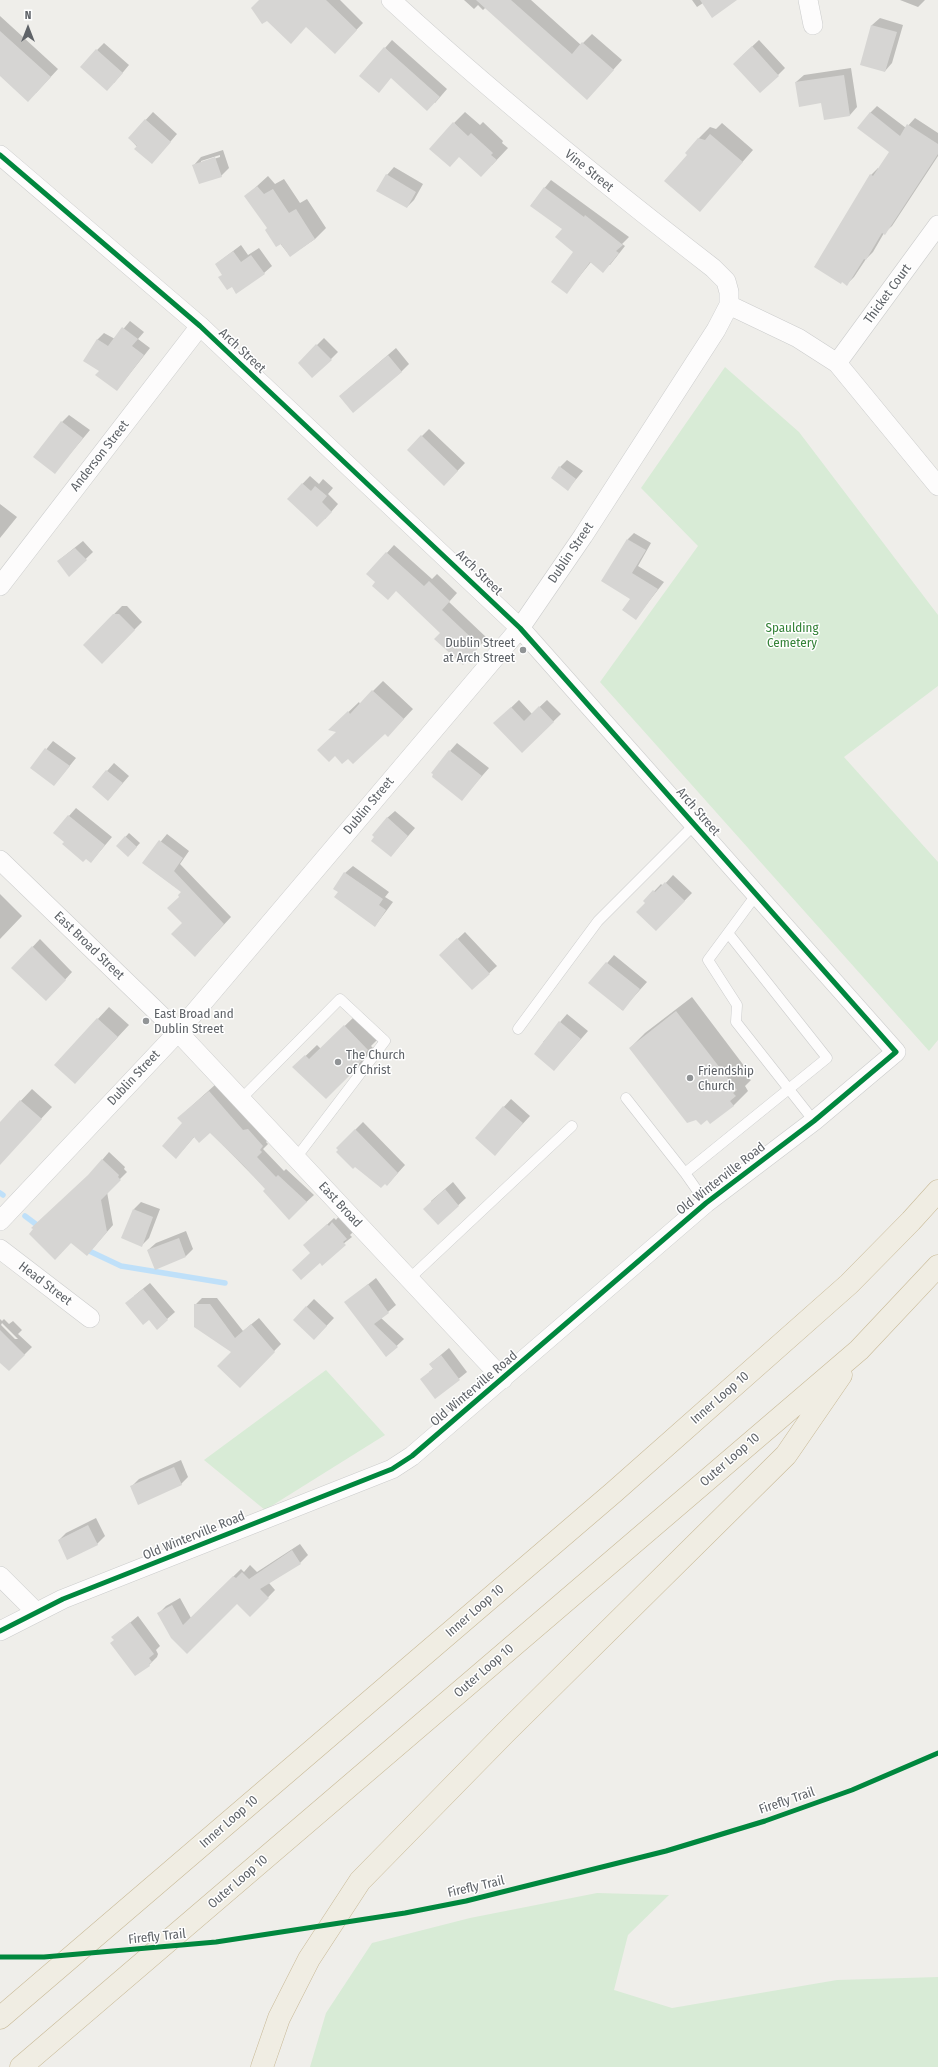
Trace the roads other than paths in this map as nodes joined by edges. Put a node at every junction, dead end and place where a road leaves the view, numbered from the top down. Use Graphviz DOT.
graph roads {
  1 [pos="391,0"];
  2 [pos="808,0"];
  3 [pos="813,25"];
  4 [pos="0,155"];
  5 [pos="938,224"];
  6 [pos="729,305"];
  7 [pos="200,326"];
  8 [pos="837,363"];
  9 [pos="938,486"];
  10 [pos="0,586"];
  11 [pos="520,628"];
  12 [pos="694,825"];
  13 [pos="0,860"];
  14 [pos="756,895"];
  15 [pos="728,933"];
  16 [pos="518,1029"];
  17 [pos="178,1032"];
  18 [pos="896,1052"];
  19 [pos="788,1091"];
  20 [pos="626,1098"];
  21 [pos="241,1099"];
  22 [pos="814,1121"];
  23 [pos="572,1126"];
  24 [pos="296,1158"];
  25 [pos="685,1173"];
  26 [pos="938,1191"];
  27 [pos="706,1203"];
  28 [pos="0,1221"];
  29 [pos="0,1249"];
  30 [pos="938,1266"];
  31 [pos="409,1279"];
  32 [pos="90,1318"];
  33 [pos="859,1350"];
  34 [pos="503,1379"];
  35 [pos="0,1576"];
  36 [pos="36,1612"];
  37 [pos="0,1631"];
  38 [pos="8,2012"];
  39 [pos="21,2067"];
  40 [pos="262,2067"];
  1 -- 6 [label="street, Vine Street"];
  2 -- 3 [label="street"];
  4 -- 7 [label="street, Arch Street"];
  5 -- 8 [label="street, Thicket Court"];
  6 -- 8 [label="street"];
  6 -- 11 [label="street, Dublin Street"];
  7 -- 10 [label="street, Anderson Street"];
  7 -- 11 [label="street, Arch Street"];
  8 -- 9 [label="street"];
  11 -- 12 [label="street, Arch Street"];
  11 -- 17 [label="street, Dublin Street"];
  12 -- 14 [label="street, Arch Street"];
  12 -- 16 [label="lane"];
  13 -- 17 [label="street, East Broad Street"];
  14 -- 15 [label="lane"];
  14 -- 18 [label="street, Arch Street"];
  15 -- 19 [label="lane"];
  15 -- 19 [label="lane"];
  17 -- 21 [label="street, East Broad"];
  17 -- 28 [label="street, Dublin Street"];
  18 -- 22 [label="street, Old Winterville Road"];
  19 -- 22 [label="lane"];
  19 -- 25 [label="lane"];
  20 -- 25 [label="lane"];
  21 -- 24 [label="street, East Broad"];
  21 -- 24 [label="lane"];
  22 -- 27 [label="street, Old Winterville Road"];
  23 -- 31 [label="lane"];
  24 -- 31 [label="street, East Broad"];
  25 -- 27 [label="lane"];
  26 -- 38 [label="highway, Inner Loop 10"];
  27 -- 34 [label="street, Old Winterville Road"];
  29 -- 32 [label="street, Head Street"];
  30 -- 33 [label="highway, Outer Loop 10"];
  31 -- 34 [label="street, East Broad"];
  33 -- 39 [label="highway, Outer Loop 10"];
  33 -- 40 [label="highway"];
  34 -- 36 [label="street, Old Winterville Road"];
  35 -- 36 [label="street"];
  36 -- 37 [label="street, Old Winterville Road"];
}
